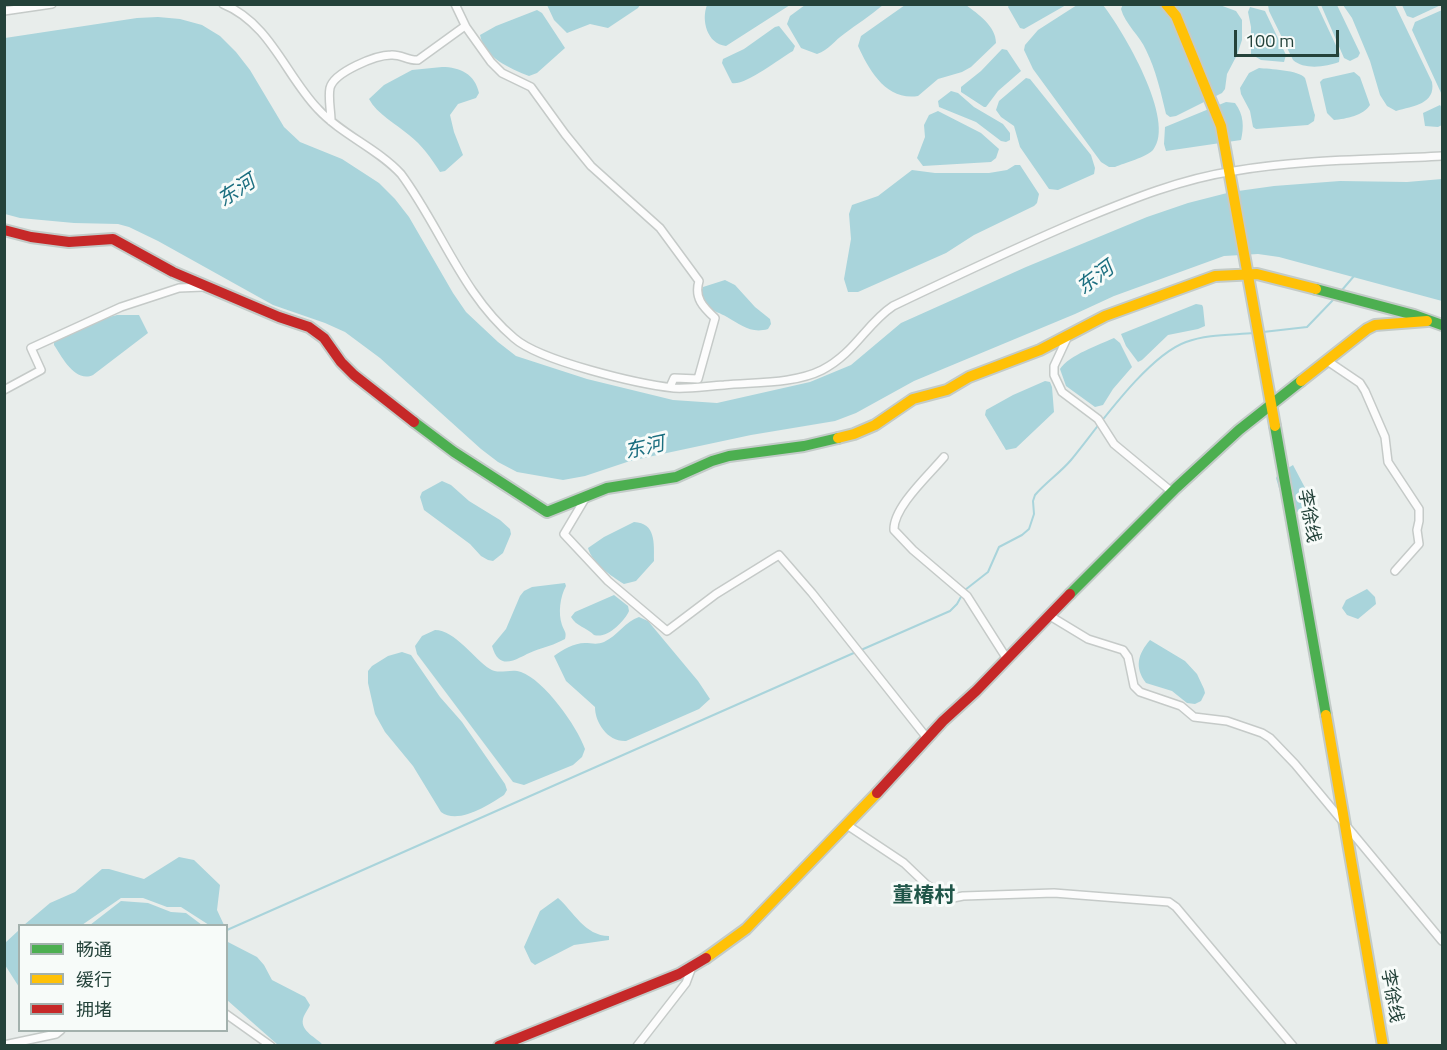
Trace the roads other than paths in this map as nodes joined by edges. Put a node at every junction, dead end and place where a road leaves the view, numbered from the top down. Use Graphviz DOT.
graph roads {
  1 [pos="52,4"];
  2 [pos="223,4"];
  3 [pos="455,4"];
  4 [pos="1166,4"];
  5 [pos="4,11"];
  6 [pos="465,26"];
  7 [pos="331,121"];
  8 [pos="1443,156"];
  9 [pos="4,230"];
  10 [pos="208,287"];
  11 [pos="1427,321"];
  12 [pos="1443,325"];
  13 [pos="1069,333"];
  14 [pos="1326,360"];
  15 [pos="670,387"];
  16 [pos="4,390"];
  17 [pos="944,457"];
  18 [pos="1172,492"];
  19 [pos="586,496"];
  20 [pos="1395,571"];
  21 [pos="1050,616"];
  22 [pos="1007,659"];
  23 [pos="927,738"];
  24 [pos="847,825"];
  25 [pos="1443,941"];
  26 [pos="692,967"];
  27 [pos="228,1015"];
  28 [pos="58,1032"];
  29 [pos="4,1045"];
  30 [pos="271,1046"];
  31 [pos="499,1046"];
  32 [pos="637,1046"];
  33 [pos="1293,1046"];
  34 [pos="1383,1046"];
  1 -- 5 [label="street"];
  2 -- 7 [label="street"];
  3 -- 6 [label="street"];
  4 -- 34 [label="street, 李徐线"];
  6 -- 7 [label="street"];
  6 -- 15 [label="street"];
  7 -- 15 [label="street"];
  8 -- 15 [label="street"];
  9 -- 10 [label="street"];
  10 -- 16 [label="street"];
  10 -- 19 [label="street"];
  11 -- 12 [label="street"];
  11 -- 13 [label="street"];
  11 -- 14 [label="street"];
  13 -- 18 [label="street"];
  13 -- 19 [label="street"];
  14 -- 18 [label="street"];
  14 -- 20 [label="street"];
  17 -- 22 [label="street"];
  18 -- 21 [label="street"];
  19 -- 23 [label="street"];
  21 -- 22 [label="street"];
  21 -- 25 [label="street"];
  22 -- 23 [label="street"];
  23 -- 24 [label="street"];
  24 -- 26 [label="street"];
  24 -- 33 [label="street"];
  26 -- 31 [label="street"];
  26 -- 32 [label="street"];
  27 -- 30 [label="street"];
  28 -- 29 [label="street"];
}
